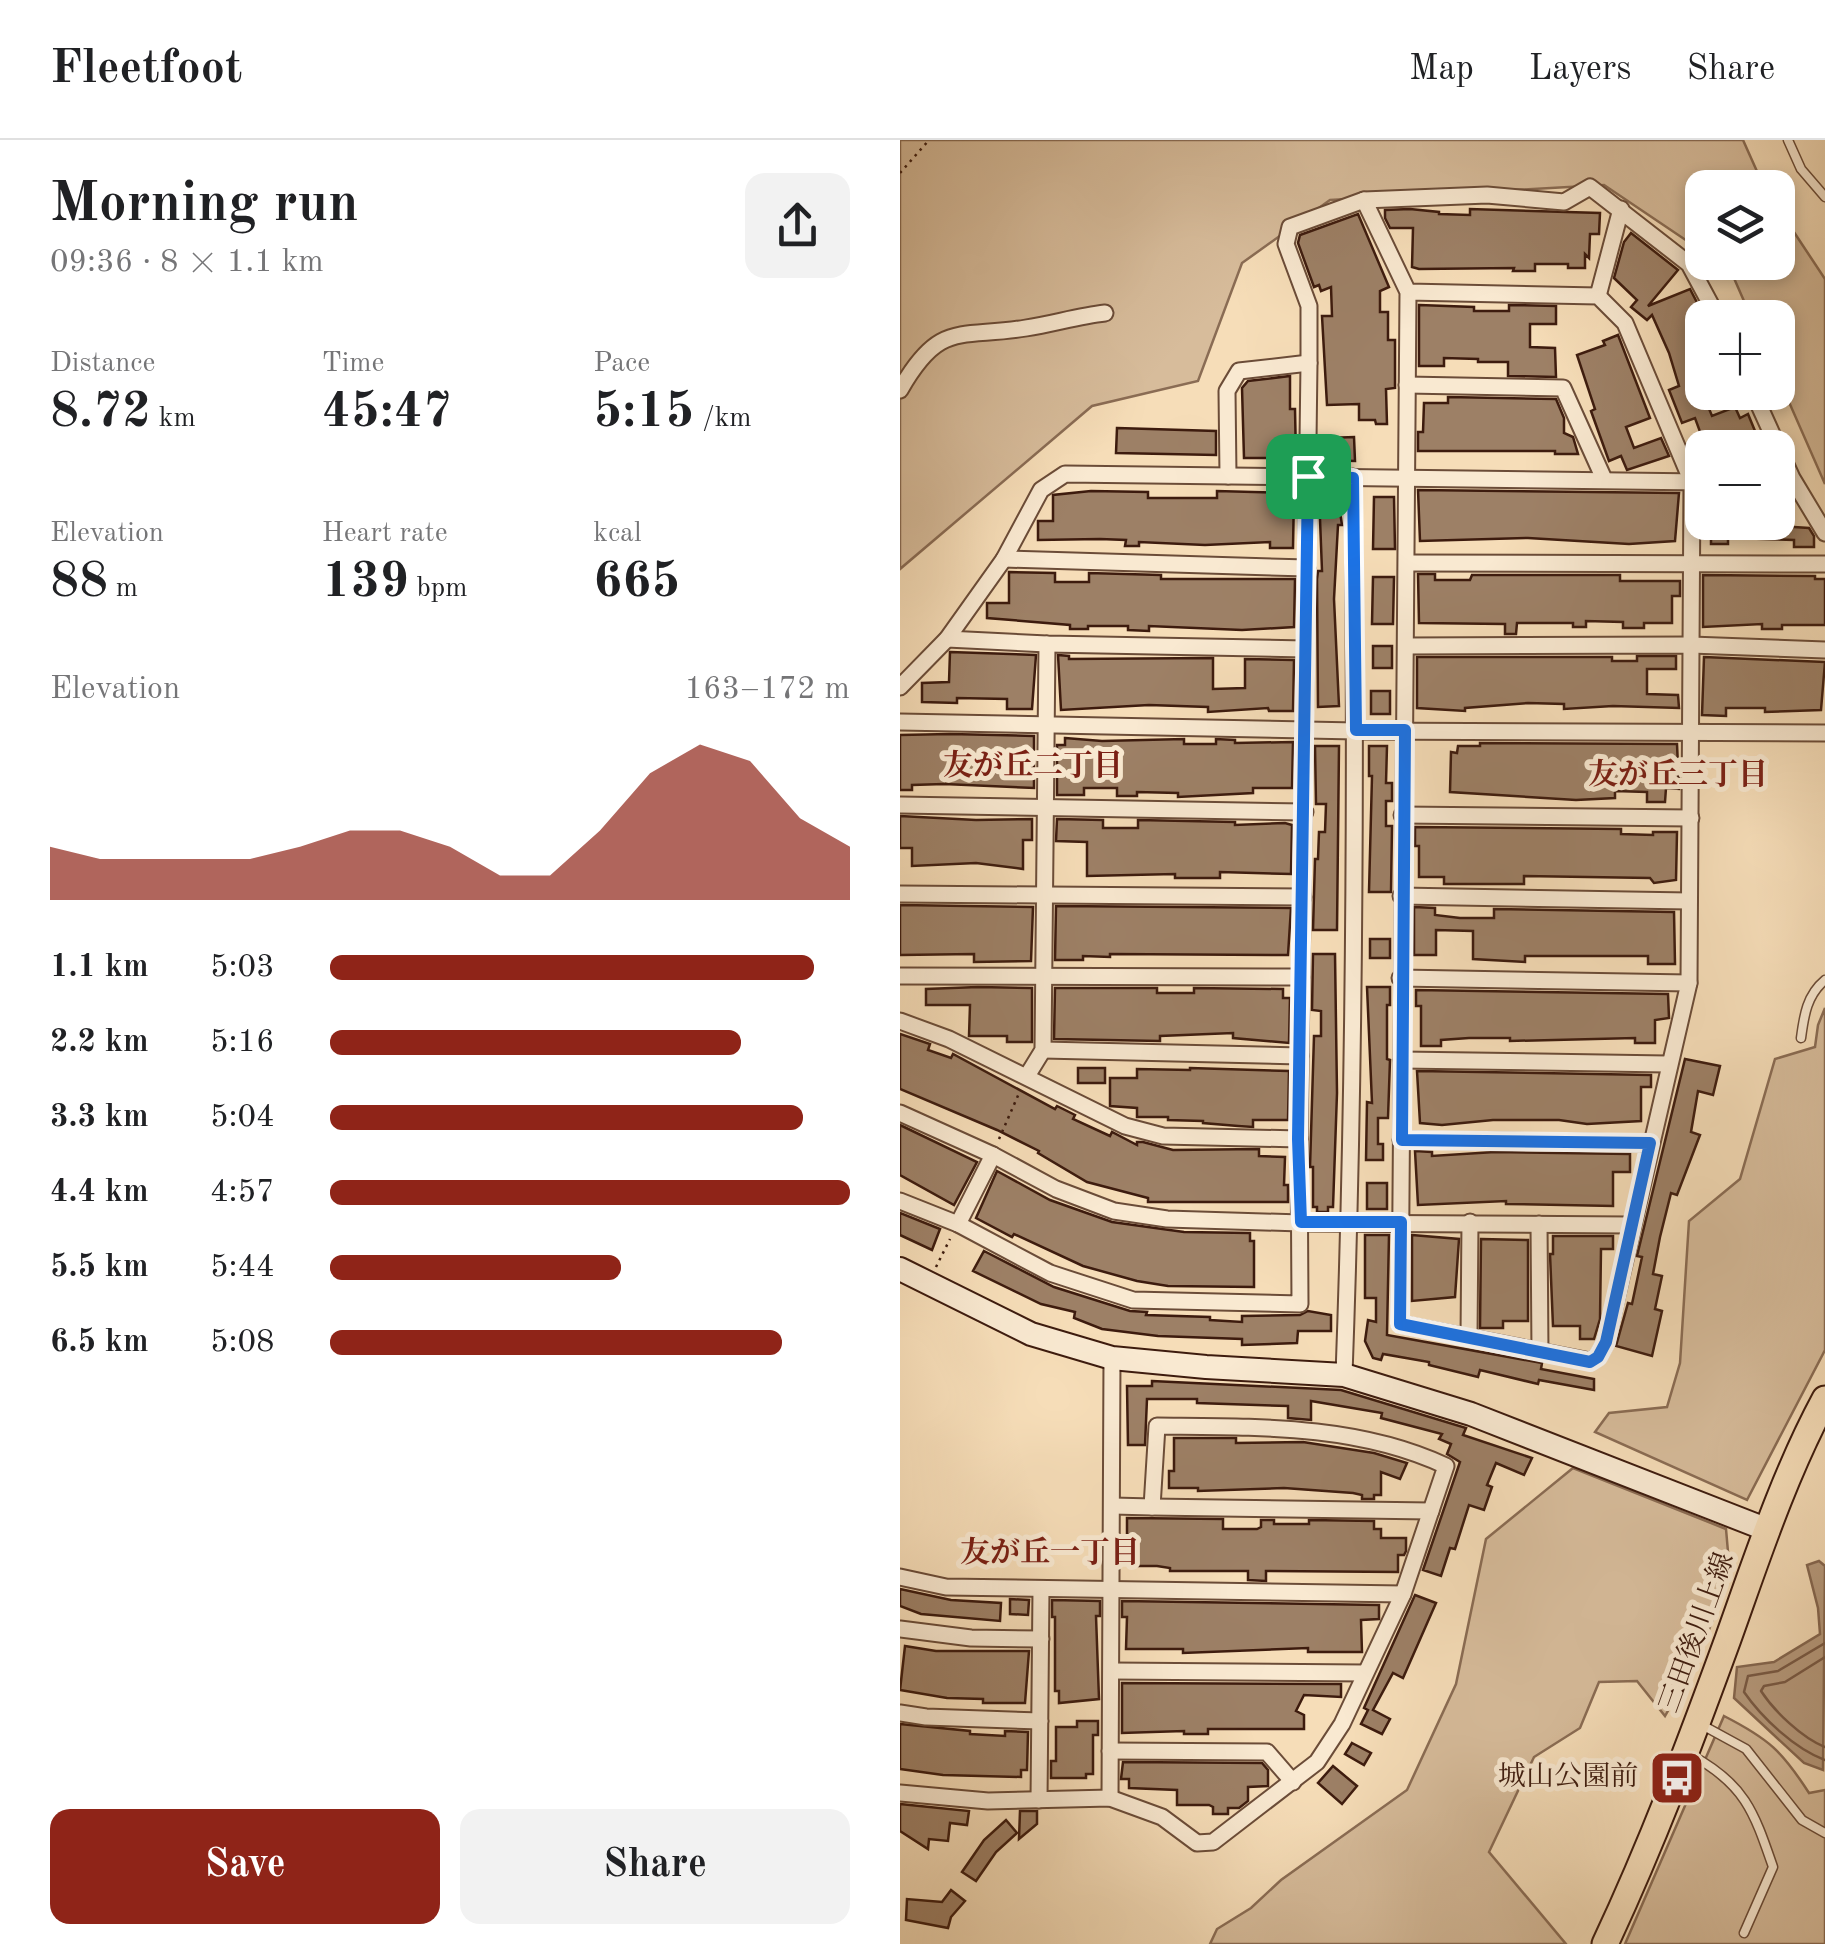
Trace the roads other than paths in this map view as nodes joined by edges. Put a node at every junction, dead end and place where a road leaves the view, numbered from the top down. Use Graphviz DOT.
graph roads {
  1 [pos="1788,140"];
  2 [pos="1825,197"];
  3 [pos="1364,200"];
  4 [pos="1620,209"];
  5 [pos="1408,292"];
  6 [pos="1598,296"];
  7 [pos="1708,300"];
  8 [pos="1104,314"];
  9 [pos="1309,364"];
  10 [pos="1407,385"];
  11 [pos="900,390"];
  12 [pos="1685,456"];
  13 [pos="1228,476"];
  14 [pos="1308,476"];
  15 [pos="1406,477"];
  16 [pos="1353,478"];
  17 [pos="1604,479"];
  18 [pos="1685,482"];
  19 [pos="1795,492"];
  20 [pos="1825,533"];
  21 [pos="1693,540"];
  22 [pos="1004,559"];
  23 [pos="1692,562"];
  24 [pos="1407,564"];
  25 [pos="1825,564"];
  26 [pos="1306,568"];
  27 [pos="946,638"];
  28 [pos="1047,644"];
  29 [pos="1691,645"];
  30 [pos="1406,646"];
  31 [pos="1305,649"];
  32 [pos="1825,650"];
  33 [pos="900,687"];
  34 [pos="900,722"];
  35 [pos="1045,726"];
  36 [pos="1304,729"];
  37 [pos="1356,730"];
  38 [pos="1405,730"];
  39 [pos="1692,730"];
  40 [pos="1825,733"];
  41 [pos="900,805"];
  42 [pos="1046,808"];
  43 [pos="1304,812"];
  44 [pos="1402,814"];
  45 [pos="1691,818"];
  46 [pos="900,894"];
  47 [pos="1046,895"];
  48 [pos="1401,896"];
  49 [pos="1303,898"];
  50 [pos="1689,901"];
  51 [pos="1044,975"];
  52 [pos="900,976"];
  53 [pos="1300,977"];
  54 [pos="1400,978"];
  55 [pos="1825,980"];
  56 [pos="1688,983"];
  57 [pos="900,1021"];
  58 [pos="1801,1038"];
  59 [pos="1042,1050"];
  60 [pos="1300,1056"];
  61 [pos="1402,1060"];
  62 [pos="1668,1064"];
  63 [pos="1026,1076"];
  64 [pos="900,1113"];
  65 [pos="1298,1139"];
  66 [pos="1402,1140"];
  67 [pos="1650,1143"];
  68 [pos="992,1155"];
  69 [pos="900,1201"];
  70 [pos="1350,1221"];
  71 [pos="1301,1222"];
  72 [pos="1401,1222"];
  73 [pos="1470,1222"];
  74 [pos="958,1224"];
  75 [pos="1539,1224"];
  76 [pos="1630,1225"];
  77 [pos="900,1269"];
  78 [pos="1469,1336"];
  79 [pos="1540,1352"];
  80 [pos="1112,1358"];
  81 [pos="1344,1375"];
  82 [pos="1825,1399"];
  83 [pos="1113,1506"];
  84 [pos="1152,1506"];
  85 [pos="1431,1512"];
  86 [pos="1768,1530"];
  87 [pos="900,1577"];
  88 [pos="1041,1589"];
  89 [pos="1112,1590"];
  90 [pos="1403,1594"];
  91 [pos="900,1628"];
  92 [pos="1040,1639"];
  93 [pos="1112,1671"];
  94 [pos="1365,1673"];
  95 [pos="900,1713"];
  96 [pos="1040,1721"];
  97 [pos="1698,1722"];
  98 [pos="1110,1750"];
  99 [pos="1687,1753"];
  100 [pos="1293,1782"];
  101 [pos="900,1793"];
  102 [pos="1110,1798"];
  103 [pos="1039,1800"];
  104 [pos="1825,1833"];
  105 [pos="1744,1933"];
  106 [pos="1605,1944"];
  1 -- 2 [label="lane"];
  3 -- 4 [label="street"];
  3 -- 5 [label="street"];
  3 -- 9 [label="street"];
  4 -- 6 [label="street"];
  4 -- 7 [label="street"];
  5 -- 6 [label="street"];
  5 -- 10 [label="street"];
  6 -- 12 [label="street"];
  8 -- 11 [label="street"];
  9 -- 13 [label="street"];
  9 -- 14 [label="street"];
  10 -- 15 [label="street"];
  10 -- 17 [label="street"];
  13 -- 14 [label="street"];
  13 -- 22 [label="street"];
  14 -- 16 [label="street"];
  14 -- 26 [label="street"];
  15 -- 16 [label="street"];
  15 -- 17 [label="street"];
  15 -- 24 [label="street"];
  16 -- 37 [label="street"];
  17 -- 18 [label="street"];
  19 -- 20 [label="street"];
  21 -- 23 [label="street"];
  22 -- 26 [label="street"];
  22 -- 27 [label="street"];
  23 -- 24 [label="street"];
  23 -- 25 [label="street"];
  23 -- 29 [label="street"];
  24 -- 30 [label="street"];
  26 -- 31 [label="street"];
  27 -- 28 [label="street"];
  27 -- 33 [label="street"];
  28 -- 31 [label="street"];
  28 -- 35 [label="street"];
  29 -- 30 [label="street"];
  29 -- 32 [label="street"];
  29 -- 39 [label="street"];
  30 -- 38 [label="street"];
  31 -- 36 [label="street"];
  34 -- 35 [label="street"];
  35 -- 36 [label="street"];
  35 -- 42 [label="street"];
  36 -- 37 [label="street"];
  36 -- 43 [label="street"];
  37 -- 38 [label="street"];
  37 -- 70 [label="street"];
  38 -- 39 [label="street"];
  38 -- 44 [label="street"];
  39 -- 40 [label="street"];
  39 -- 45 [label="street"];
  41 -- 42 [label="street"];
  42 -- 43 [label="street"];
  42 -- 47 [label="street"];
  43 -- 49 [label="street"];
  44 -- 45 [label="street"];
  44 -- 48 [label="street"];
  45 -- 50 [label="street"];
  46 -- 47 [label="street"];
  47 -- 49 [label="street"];
  47 -- 51 [label="street"];
  48 -- 50 [label="street"];
  48 -- 54 [label="street"];
  49 -- 53 [label="street"];
  50 -- 56 [label="street"];
  51 -- 52 [label="street"];
  51 -- 53 [label="street"];
  51 -- 59 [label="street"];
  53 -- 60 [label="street"];
  54 -- 56 [label="street"];
  54 -- 61 [label="street"];
  55 -- 58 [label="lane"];
  56 -- 62 [label="street"];
  57 -- 63 [label="street"];
  59 -- 60 [label="street"];
  59 -- 63 [label="street"];
  60 -- 65 [label="street"];
  61 -- 62 [label="street"];
  61 -- 66 [label="street"];
  62 -- 67 [label="street"];
  63 -- 65 [label="street"];
  64 -- 68 [label="street"];
  65 -- 71 [label="street"];
  66 -- 67 [label="street"];
  66 -- 72 [label="street"];
  67 -- 76 [label="street"];
  68 -- 71 [label="street"];
  68 -- 74 [label="street"];
  69 -- 74 [label="street"];
  70 -- 71 [label="street"];
  70 -- 72 [label="street"];
  70 -- 81 [label="street"];
  71 -- 74 [label="street"];
  72 -- 73 [label="street"];
  72 -- 78 [label="street"];
  73 -- 75 [label="street"];
  73 -- 78 [label="street"];
  75 -- 76 [label="street"];
  75 -- 79 [label="street"];
  76 -- 79 [label="street"];
  77 -- 80 [label="street"];
  78 -- 79 [label="street"];
  80 -- 81 [label="street"];
  80 -- 83 [label="street"];
  81 -- 86 [label="street"];
  82 -- 86 [label="main road, 三田後川上線"];
  83 -- 84 [label="street"];
  83 -- 89 [label="street"];
  84 -- 85 [label="street"];
  84 -- 85 [label="street"];
  85 -- 90 [label="street"];
  86 -- 97 [label="main road, 三田後川上線"];
  87 -- 88 [label="street"];
  88 -- 89 [label="street"];
  88 -- 92 [label="street"];
  89 -- 90 [label="street"];
  89 -- 93 [label="street"];
  90 -- 94 [label="street"];
  91 -- 92 [label="street"];
  92 -- 96 [label="street"];
  93 -- 94 [label="street"];
  93 -- 98 [label="street"];
  94 -- 100 [label="street"];
  95 -- 96 [label="street"];
  96 -- 103 [label="street"];
  97 -- 99 [label="main road, 三田後川上線"];
  97 -- 104 [label="lane"];
  98 -- 100 [label="street"];
  98 -- 102 [label="street"];
  99 -- 105 [label="lane"];
  99 -- 106 [label="main road, 三田後川上線"];
  100 -- 102 [label="street"];
  101 -- 103 [label="street"];
  102 -- 103 [label="street"];
}
